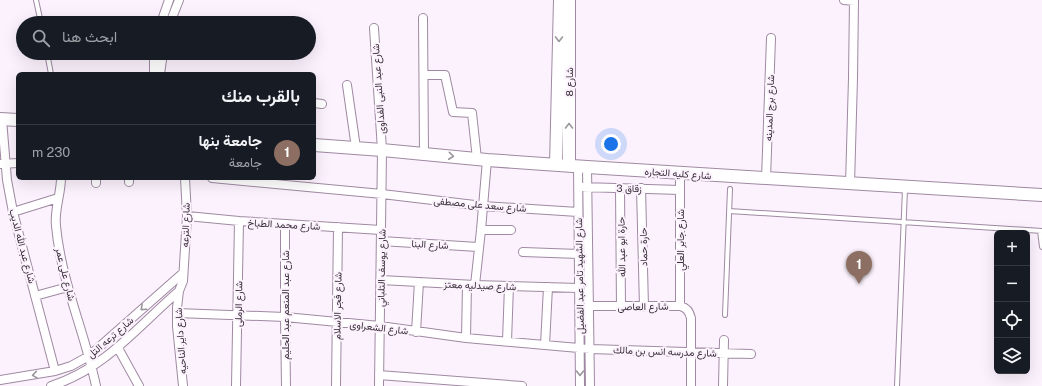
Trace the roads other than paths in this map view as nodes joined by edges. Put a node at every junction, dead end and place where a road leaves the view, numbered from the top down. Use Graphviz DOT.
graph roads {
  1 [pos="36,0"];
  2 [pos="169,0"];
  3 [pos="179,0"];
  4 [pos="560,0"];
  5 [pos="569,0"];
  6 [pos="844,0"];
  7 [pos="854,0"];
  8 [pos="39,16"];
  9 [pos="163,16"];
  10 [pos="173,16"];
  11 [pos="423,18"];
  12 [pos="374,28"];
  13 [pos="771,38"];
  14 [pos="48,60"];
  15 [pos="154,60"];
  16 [pos="162,60"];
  17 [pos="51,72"];
  18 [pos="154,72"];
  19 [pos="160,72"];
  20 [pos="424,75"];
  21 [pos="346,85"];
  22 [pos="1,119"];
  23 [pos="16,120"];
  24 [pos="316,145"];
  25 [pos="356,148"];
  26 [pos="382,150"];
  27 [pos="424,154"];
  28 [pos="482,159"];
  29 [pos="3,163"];
  30 [pos="16,163"];
  31 [pos="556,165"];
  32 [pos="578,166"];
  33 [pos="680,173"];
  34 [pos="766,179"];
  35 [pos="61,180"];
  36 [pos="185,180"];
  37 [pos="233,180"];
  38 [pos="850,184"];
  39 [pos="578,186"];
  40 [pos="588,187"];
  41 [pos="905,187"];
  42 [pos="620,188"];
  43 [pos="642,188"];
  44 [pos="730,189"];
  45 [pos="680,190"];
  46 [pos="382,194"];
  47 [pos="1042,195"];
  48 [pos="58,198"];
  49 [pos="483,206"];
  50 [pos="729,211"];
  51 [pos="13,212"];
  52 [pos="578,212"];
  53 [pos="187,216"];
  54 [pos="239,221"];
  55 [pos="904,223"];
  56 [pos="285,224"];
  57 [pos="338,227"];
  58 [pos="381,230"];
  59 [pos="481,230"];
  60 [pos="511,230"];
  61 [pos="1041,231"];
  62 [pos="381,241"];
  63 [pos="478,247"];
  64 [pos="1042,247"];
  65 [pos="523,252"];
  66 [pos="579,254"];
  67 [pos="183,273"];
  68 [pos="381,280"];
  69 [pos="419,282"];
  70 [pos="471,285"];
  71 [pos="509,286"];
  72 [pos="68,287"];
  73 [pos="548,287"];
  74 [pos="579,288"];
  75 [pos="179,291"];
  76 [pos="160,293"];
  77 [pos="35,296"];
  78 [pos="168,301"];
  79 [pos="589,306"];
  80 [pos="680,306"];
  81 [pos="621,307"];
  82 [pos="644,307"];
  83 [pos="177,313"];
  84 [pos="725,315"];
  85 [pos="237,316"];
  86 [pos="285,317"];
  87 [pos="336,322"];
  88 [pos="380,326"];
  89 [pos="416,332"];
  90 [pos="466,338"];
  91 [pos="724,340"];
  92 [pos="507,341"];
  93 [pos="545,345"];
  94 [pos="118,348"];
  95 [pos="580,348"];
  96 [pos="590,349"];
  97 [pos="691,352"];
  98 [pos="723,353"];
  99 [pos="751,354"];
  100 [pos="89,356"];
  101 [pos="92,367"];
  102 [pos="55,371"];
  103 [pos="380,375"];
  104 [pos="0,380"];
  105 [pos="51,386"];
  106 [pos="96,386"];
  107 [pos="139,386"];
  108 [pos="183,386"];
  109 [pos="236,386"];
  110 [pos="286,386"];
  111 [pos="336,386"];
  112 [pos="379,386"];
  113 [pos="522,386"];
  114 [pos="580,386"];
  115 [pos="590,386"];
  116 [pos="691,386"];
  117 [pos="723,386"];
  118 [pos="898,386"];
  1 -- 8 [label="lane"];
  2 -- 9 [label="street"];
  3 -- 10 [label="street"];
  4 -- 31 [label="street, شارع 8, one-way"];
  32 -- 5 [label="street, شارع 8, one-way"];
  6 -- 7 [label="street"];
  7 -- 38 [label="street"];
  11 -- 20 [label="street"];
  12 -- 26 [label="street, شارع عبد النبى الفداوى"];
  13 -- 34 [label="street, شارع برج المدينه"];
  14 -- 17 [label="lane"];
  15 -- 18 [label="street"];
  16 -- 19 [label="street"];
  20 -- 27 [label="street"];
  20 -- 28 [label="street"];
  21 -- 25 [label="street"];
  22 -- 23 [label="street"];
  22 -- 29 [label="street, شارع عبد الله الديب"];
  24 -- 25 [label="street, شارع كليه التجاره"];
  25 -- 26 [label="street, شارع كليه التجاره"];
  26 -- 27 [label="street, شارع كليه التجاره"];
  26 -- 46 [label="street, شارع يوسف التلباني"];
  27 -- 28 [label="street, شارع كليه التجاره, one-way"];
  28 -- 31 [label="street, شارع كليه التجاره"];
  28 -- 49 [label="street"];
  29 -- 30 [label="street"];
  29 -- 51 [label="street, شارع عبد الله الديب"];
  31 -- 32 [label="street, شارع كليه التجاره"];
  32 -- 33 [label="street, شارع كليه التجاره"];
  32 -- 39 [label="street, شارع الشهيد تامر عبد الفضيل"];
  32 -- 40 [label="street, شارع الشهيد تامر عبد الفضيل"];
  33 -- 34 [label="street, شارع كليه التجاره"];
  33 -- 45 [label="street, شارع جابر العلي"];
  34 -- 38 [label="street, شارع كليه التجاره"];
  35 -- 48 [label="street, شارع على عمر"];
  36 -- 53 [label="street, شارع الترعه"];
  37 -- 46 [label="street, شارع سعد على مصطفى"];
  38 -- 41 [label="street, شارع كليه التجاره"];
  39 -- 40 [label="street, زقاق 3"];
  39 -- 52 [label="street, شارع الشهيد تامر عبد الفضيل"];
  40 -- 42 [label="street, زقاق 3"];
  40 -- 79 [label="street, شارع الشهيد تامر عبد الفضيل"];
  41 -- 47 [label="street, شارع كليه التجاره"];
  41 -- 55 [label="lane"];
  42 -- 43 [label="street, زقاق 3"];
  42 -- 81 [label="street, حارة ابو عبد الله"];
  43 -- 45 [label="street, زقاق 3"];
  43 -- 82 [label="street, حارة حماد"];
  44 -- 50 [label="lane"];
  45 -- 80 [label="street, شارع جابر العلي"];
  46 -- 49 [label="street, شارع سعد على مصطفى"];
  46 -- 58 [label="street, شارع يوسف التلباني"];
  48 -- 51 [label="street"];
  48 -- 72 [label="street, شارع على عمر"];
  49 -- 52 [label="street, شارع سعد على مصطفى"];
  49 -- 59 [label="street"];
  50 -- 55 [label="lane"];
  50 -- 84 [label="lane"];
  51 -- 77 [label="street, شارع عبد الله الديب"];
  52 -- 66 [label="street, شارع الشهيد تامر عبد الفضيل"];
  53 -- 54 [label="street, شارع محمد الطباخ"];
  53 -- 67 [label="street, شارع الترعه"];
  54 -- 56 [label="street, شارع محمد الطباخ"];
  54 -- 85 [label="street, شارع الرملى"];
  55 -- 61 [label="lane"];
  55 -- 118 [label="lane"];
  56 -- 57 [label="street, شارع محمد الطباخ"];
  56 -- 86 [label="street, شارع عبد المنعم عبد الحليم"];
  57 -- 58 [label="street, شارع محمد الطباخ"];
  57 -- 87 [label="street, شارع فجر الاسلام"];
  58 -- 62 [label="street, شارع يوسف التلباني"];
  59 -- 60 [label="street"];
  59 -- 63 [label="street"];
  61 -- 64 [label="lane"];
  62 -- 63 [label="street, شارع البنا"];
  62 -- 68 [label="street, شارع يوسف التلباني"];
  63 -- 70 [label="street"];
  65 -- 66 [label="street"];
  66 -- 74 [label="street, شارع الشهيد تامر عبد الفضيل"];
  67 -- 75 [label="street, شارع داير الناحيه"];
  67 -- 76 [label="street, شارع ترعه التل"];
  68 -- 69 [label="street, شارع صيدليه معتز"];
  68 -- 88 [label="street, شارع يوسف التلباني"];
  69 -- 70 [label="street, شارع صيدليه معتز"];
  69 -- 89 [label="street"];
  70 -- 71 [label="street, شارع صيدليه معتز"];
  70 -- 90 [label="street"];
  71 -- 73 [label="street, شارع صيدليه معتز"];
  71 -- 92 [label="street"];
  72 -- 77 [label="street"];
  72 -- 100 [label="street, شارع على عمر"];
  73 -- 74 [label="street, شارع صيدليه معتز"];
  73 -- 93 [label="street"];
  74 -- 95 [label="street, شارع الشهيد تامر عبد الفضيل"];
  75 -- 78 [label="street, شارع ترعه التل"];
  75 -- 83 [label="street, شارع داير الناحيه"];
  76 -- 78 [label="street"];
  76 -- 100 [label="street, شارع ترعه التل, one-way"];
  77 -- 102 [label="street, شارع عبد الله الديب"];
  78 -- 94 [label="street, شارع ترعه التل"];
  79 -- 81 [label="street, شارع العاصى"];
  79 -- 96 [label="street, شارع الشهيد تامر عبد الفضيل"];
  80 -- 82 [label="street, شارع العاصى"];
  80 -- 97 [label="street, شارع العاصى"];
  81 -- 82 [label="street, شارع العاصى"];
  83 -- 85 [label="street, شارع الشعراوى"];
  83 -- 108 [label="street, شارع داير الناحيه"];
  85 -- 86 [label="street, شارع الشعراوى"];
  85 -- 109 [label="street, شارع الرملى"];
  86 -- 87 [label="street, شارع الشعراوى"];
  86 -- 110 [label="street, شارع عبد المنعم عبد الحليم"];
  87 -- 88 [label="street, شارع الشعراوى"];
  87 -- 111 [label="street, شارع فجر الاسلام"];
  88 -- 89 [label="street, شارع الشعراوى"];
  88 -- 103 [label="street, شارع يوسف التلباني"];
  89 -- 90 [label="street, شارع الشعراوى"];
  90 -- 92 [label="street, شارع الشعراوى"];
  91 -- 98 [label="street"];
  92 -- 93 [label="street, شارع الشعراوى"];
  93 -- 95 [label="street, شارع الشعراوى"];
  94 -- 101 [label="street, شارع ترعه التل"];
  94 -- 107 [label="street"];
  95 -- 96 [label="street, شارع مدرسه انس بن مالك"];
  95 -- 114 [label="street, شارع الشهيد تامر عبد الفضيل, one-way"];
  96 -- 97 [label="street, شارع مدرسه انس بن مالك"];
  96 -- 115 [label="street, شارع الشهيد تامر عبد الفضيل"];
  97 -- 98 [label="street, شارع مدرسه انس بن مالك"];
  97 -- 116 [label="street"];
  98 -- 99 [label="street, شارع مدرسه انس بن مالك"];
  98 -- 117 [label="street"];
  100 -- 101 [label="street, شارع على عمر"];
  100 -- 102 [label="street, شارع ترعه التل"];
  101 -- 105 [label="street, شارع ترعه التل"];
  101 -- 106 [label="street, شارع على عمر"];
  102 -- 104 [label="street, شارع ترعه التل, one-way"];
  103 -- 112 [label="street, شارع يوسف التلباني"];
  103 -- 113 [label="street"];
}
